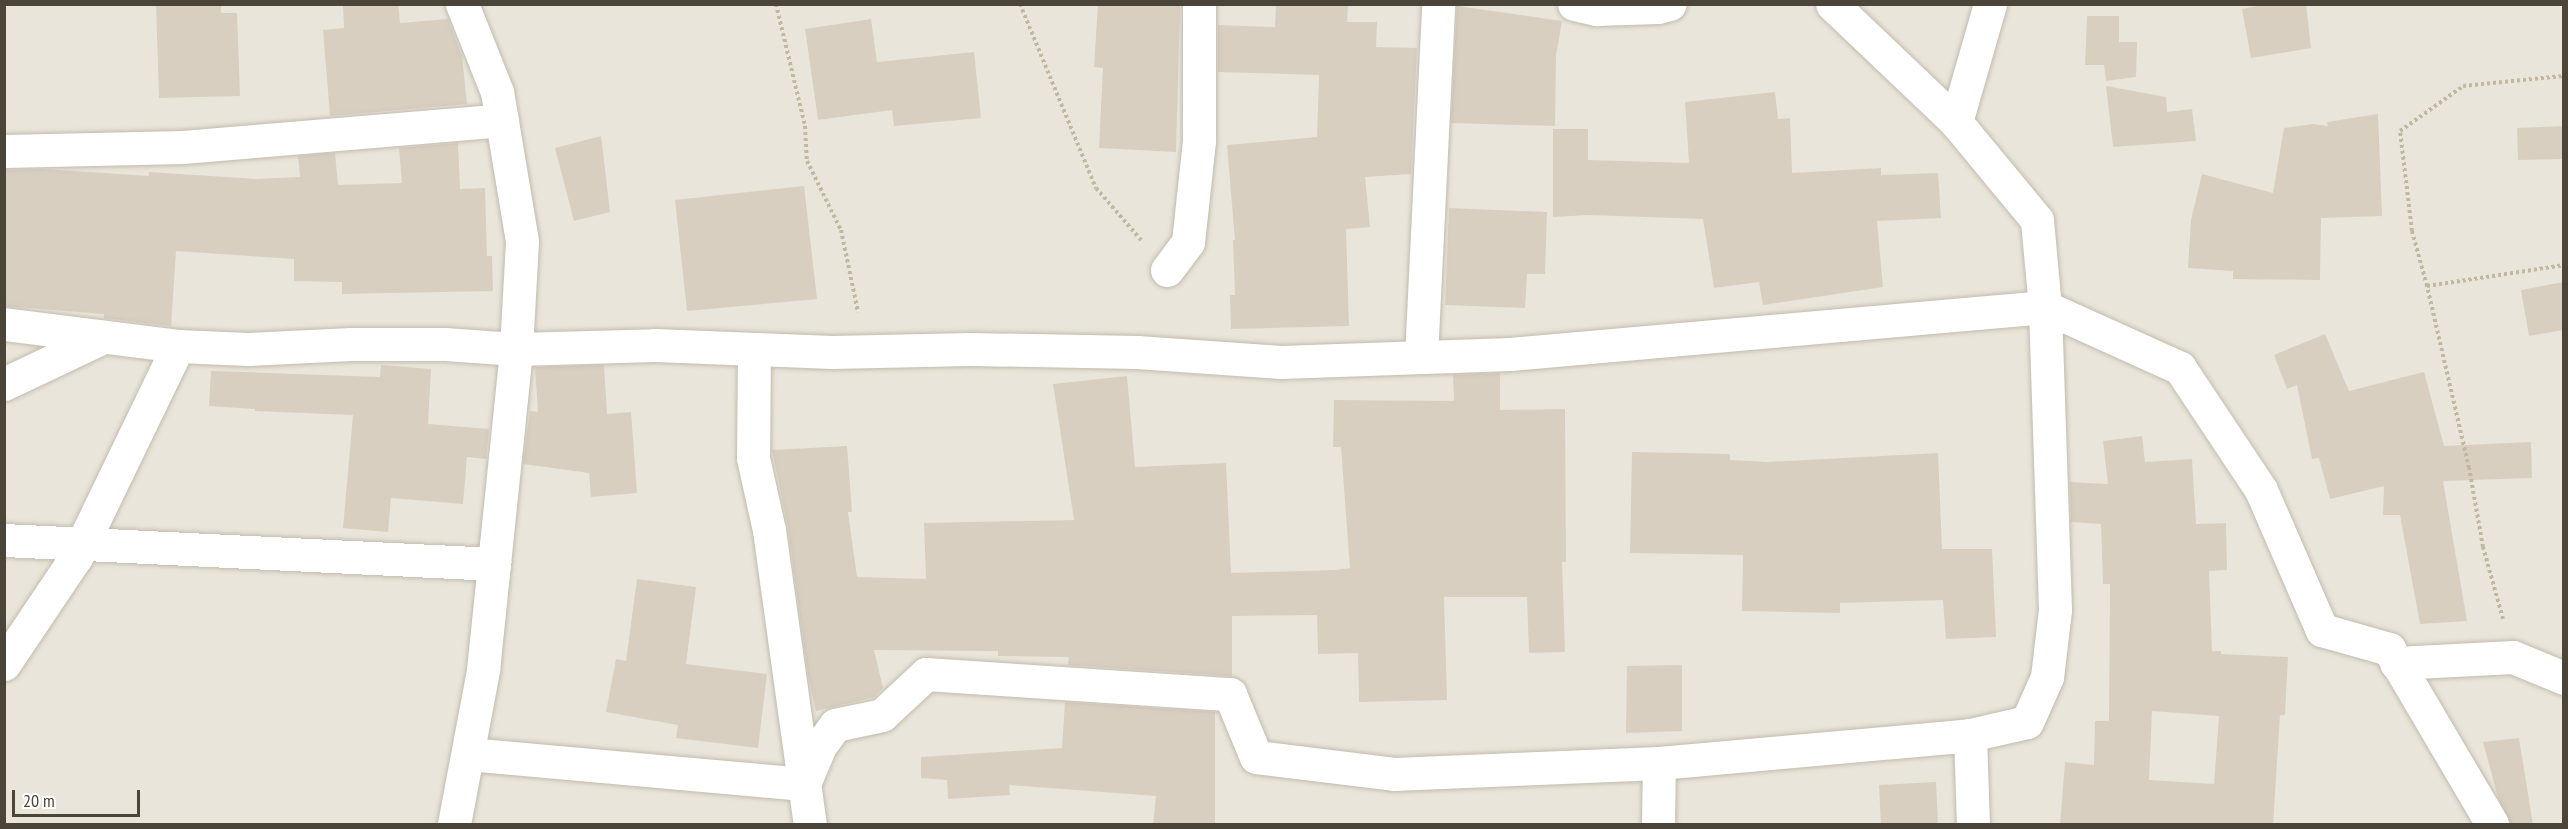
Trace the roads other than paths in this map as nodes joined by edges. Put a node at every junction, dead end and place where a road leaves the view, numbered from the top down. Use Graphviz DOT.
graph roads {
  1 [pos="462,4"];
  2 [pos="1199,4"];
  3 [pos="1438,4"];
  4 [pos="1574,4"];
  5 [pos="1670,4"];
  6 [pos="1832,4"];
  7 [pos="1990,4"];
  8 [pos="502,120"];
  9 [pos="1956,122"];
  10 [pos="4,151"];
  11 [pos="1167,270"];
  12 [pos="2045,307"];
  13 [pos="4,324"];
  14 [pos="103,337"];
  15 [pos="178,346"];
  16 [pos="516,349"];
  17 [pos="754,349"];
  18 [pos="1421,357"];
  19 [pos="4,384"];
  20 [pos="4,540"];
  21 [pos="83,543"];
  22 [pos="494,564"];
  23 [pos="2396,663"];
  24 [pos="4,664"];
  25 [pos="2564,678"];
  26 [pos="1970,735"];
  27 [pos="468,754"];
  28 [pos="1659,763"];
  29 [pos="804,784"];
  30 [pos="454,825"];
  31 [pos="810,825"];
  32 [pos="1658,825"];
  33 [pos="1973,825"];
  34 [pos="2492,825"];
  1 -- 8 [label="street"];
  2 -- 11 [label="street"];
  3 -- 18 [label="street"];
  4 -- 5 [label="street"];
  6 -- 9 [label="street"];
  7 -- 9 [label="street"];
  8 -- 10 [label="street"];
  8 -- 16 [label="street"];
  9 -- 12 [label="street"];
  12 -- 18 [label="street"];
  12 -- 23 [label="street"];
  12 -- 26 [label="street"];
  13 -- 14 [label="street"];
  14 -- 15 [label="street"];
  14 -- 19 [label="street"];
  15 -- 16 [label="street"];
  15 -- 21 [label="street"];
  16 -- 17 [label="street"];
  16 -- 22 [label="street"];
  17 -- 18 [label="street"];
  17 -- 29 [label="street"];
  20 -- 21 [label="street"];
  21 -- 22 [label="street"];
  21 -- 24 [label="street"];
  22 -- 27 [label="street"];
  23 -- 25 [label="street"];
  23 -- 34 [label="street"];
  26 -- 28 [label="street"];
  26 -- 33 [label="street"];
  27 -- 29 [label="street"];
  27 -- 30 [label="street"];
  28 -- 29 [label="street"];
  28 -- 32 [label="street"];
  29 -- 31 [label="street"];
}
